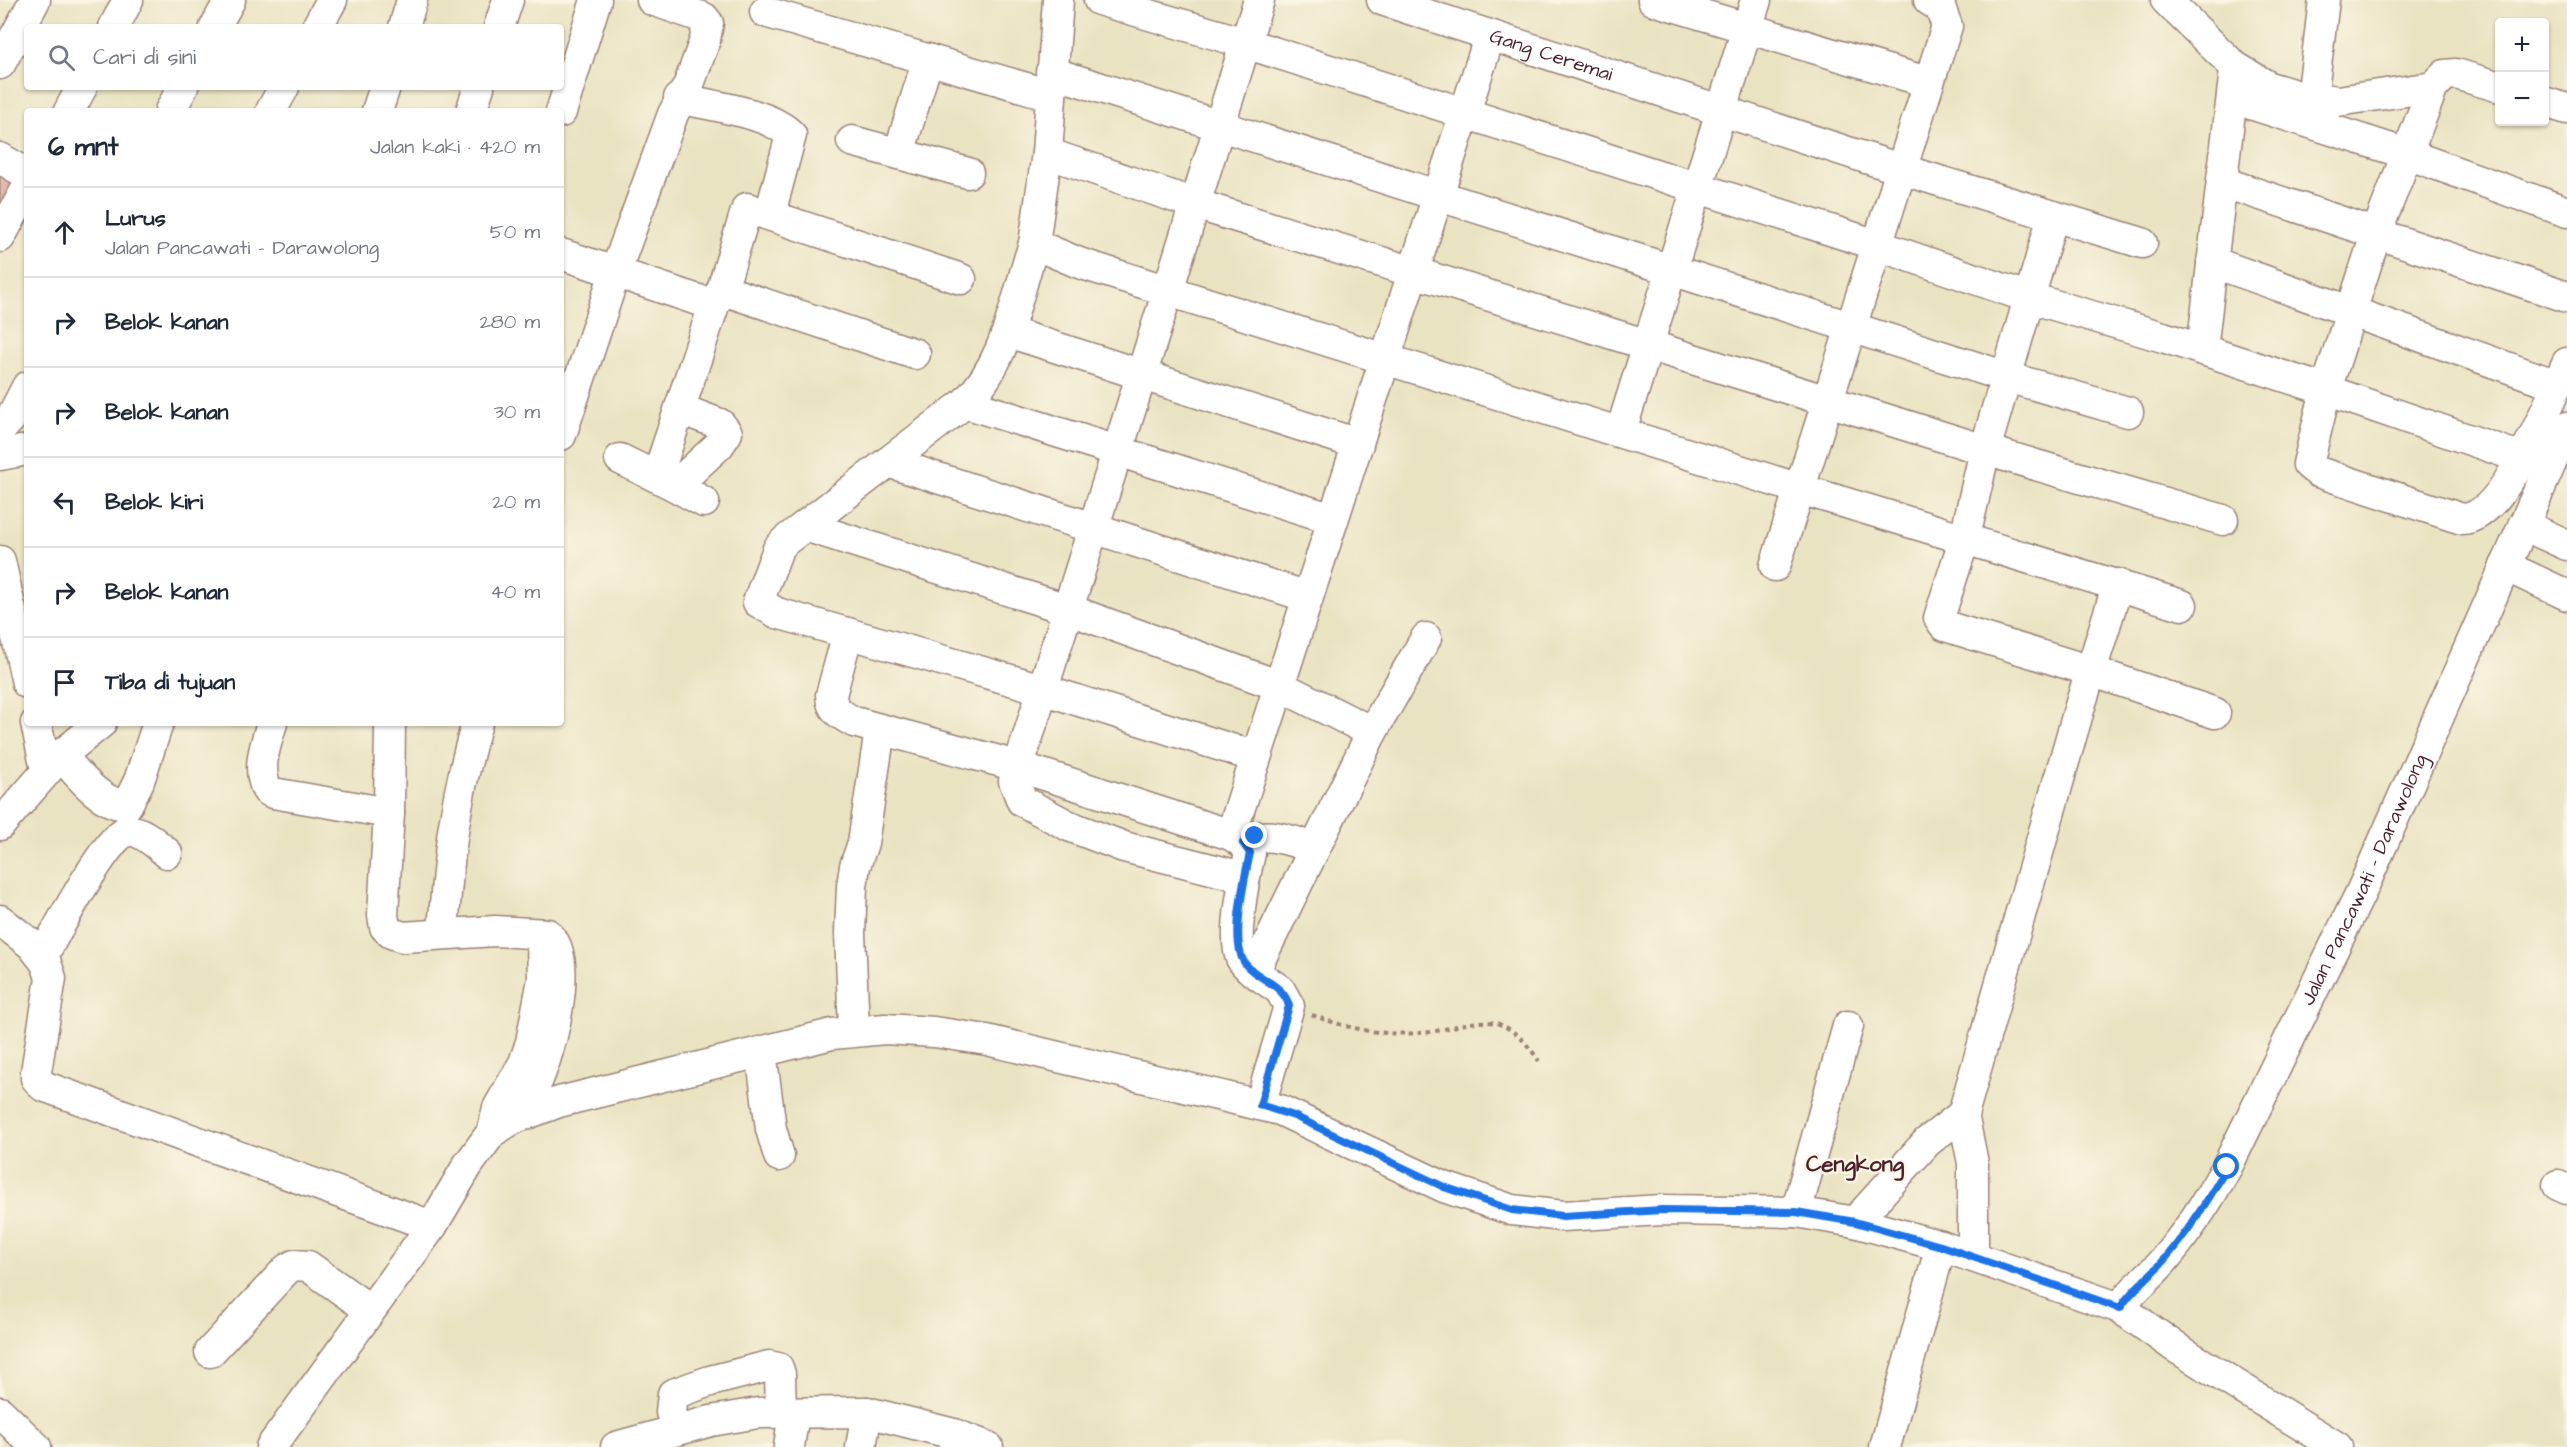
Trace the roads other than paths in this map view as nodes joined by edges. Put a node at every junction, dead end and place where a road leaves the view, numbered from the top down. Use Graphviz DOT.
graph roads {
  1 [pos="35,0"];
  2 [pos="128,0"];
  3 [pos="230,0"];
  4 [pos="332,0"];
  5 [pos="412,0"];
  6 [pos="508,0"];
  7 [pos="596,0"];
  8 [pos="652,0"];
  9 [pos="1058,0"];
  10 [pos="1099,0"];
  11 [pos="1259,0"];
  12 [pos="1382,0"];
  13 [pos="1653,0"];
  14 [pos="1756,0"];
  15 [pos="2166,0"];
  16 [pos="2324,0"];
  17 [pos="1935,2"];
  18 [pos="765,12"];
  19 [pos="1464,13"];
  20 [pos="116,24"];
  21 [pos="217,24"];
  22 [pos="319,24"];
  23 [pos="405,24"];
  24 [pos="500,24"];
  25 [pos="1748,30"];
  26 [pos="1490,35"];
  27 [pos="1245,43"];
  28 [pos="928,59"];
  29 [pos="0,64"];
  30 [pos="2235,66"];
  31 [pos="1928,82"];
  32 [pos="1051,84"];
  33 [pos="2495,86"];
  34 [pos="2433,87"];
  35 [pos="80,90"];
  36 [pos="282,90"];
  37 [pos="384,90"];
  38 [pos="478,90"];
  39 [pos="679,98"];
  40 [pos="2232,98"];
  41 [pos="2312,99"];
  42 [pos="2549,104"];
  43 [pos="71,108"];
  44 [pos="273,108"];
  45 [pos="378,108"];
  46 [pos="472,108"];
  47 [pos="562,108"];
  48 [pos="1723,109"];
  49 [pos="2567,109"];
  50 [pos="1465,114"];
  51 [pos="1220,125"];
  52 [pos="852,141"];
  53 [pos="899,153"];
  54 [pos="1047,153"];
  55 [pos="2407,154"];
  56 [pos="0,158"];
  57 [pos="1900,169"];
  58 [pos="24,172"];
  59 [pos="968,173"];
  60 [pos="2222,182"];
  61 [pos="1698,189"];
  62 [pos="24,193"];
  63 [pos="1438,195"];
  64 [pos="1195,204"];
  65 [pos="2567,212"];
  66 [pos="770,214"];
  67 [pos="2053,216"];
  68 [pos="2376,234"];
  69 [pos="0,237"];
  70 [pos="2142,243"];
  71 [pos="1034,244"];
  72 [pos="1877,245"];
  73 [pos="564,255"];
  74 [pos="2212,262"];
  75 [pos="1672,269"];
  76 [pos="1413,272"];
  77 [pos="615,273"];
  78 [pos="961,279"];
  79 [pos="1168,290"];
  80 [pos="719,296"];
  81 [pos="2567,297"];
  82 [pos="2030,298"];
  83 [pos="2353,311"];
  84 [pos="1852,327"];
  85 [pos="1008,332"];
  86 [pos="1648,344"];
  87 [pos="2193,347"];
  88 [pos="915,354"];
  89 [pos="1385,358"];
  90 [pos="2562,374"];
  91 [pos="1141,375"];
  92 [pos="2007,377"];
  93 [pos="2326,390"];
  94 [pos="24,393"];
  95 [pos="1827,400"];
  96 [pos="965,402"];
  97 [pos="680,409"];
  98 [pos="2128,412"];
  99 [pos="564,426"];
  100 [pos="2567,427"];
  101 [pos="0,430"];
  102 [pos="1621,431"];
  103 [pos="1358,444"];
  104 [pos="24,450"];
  105 [pos="1985,450"];
  106 [pos="1117,451"];
  107 [pos="0,454"];
  108 [pos="2522,458"];
  109 [pos="620,459"];
  110 [pos="2560,461"];
  111 [pos="888,462"];
  112 [pos="666,481"];
  113 [pos="1800,489"];
  114 [pos="704,502"];
  115 [pos="1334,519"];
  116 [pos="2223,520"];
  117 [pos="2523,525"];
  118 [pos="805,526"];
  119 [pos="1092,528"];
  120 [pos="1965,537"];
  121 [pos="2567,545"];
  122 [pos="0,561"];
  123 [pos="1775,566"];
  124 [pos="2505,566"];
  125 [pos="2118,584"];
  126 [pos="2567,595"];
  127 [pos="1308,597"];
  128 [pos="2182,605"];
  129 [pos="1067,609"];
  130 [pos="848,633"];
  131 [pos="1426,638"];
  132 [pos="24,669"];
  133 [pos="2091,670"];
  134 [pos="1280,686"];
  135 [pos="1042,689"];
  136 [pos="2215,713"];
  137 [pos="37,726"];
  138 [pos="97,726"];
  139 [pos="157,726"];
  140 [pos="271,726"];
  141 [pos="390,726"];
  142 [pos="476,726"];
  143 [pos="880,730"];
  144 [pos="1372,732"];
  145 [pos="1256,757"];
  146 [pos="53,762"];
  147 [pos="1017,766"];
  148 [pos="389,813"];
  149 [pos="121,818"];
  150 [pos="0,825"];
  151 [pos="1237,839"];
  152 [pos="1315,849"];
  153 [pos="167,853"];
  154 [pos="1243,877"];
  155 [pos="0,920"];
  156 [pos="443,933"];
  157 [pos="42,957"];
  158 [pos="1254,972"];
  159 [pos="1848,1026"];
  160 [pos="854,1030"];
  161 [pos="761,1052"];
  162 [pos="1260,1105"];
  163 [pos="1963,1114"];
  164 [pos="503,1126"];
  165 [pos="779,1156"];
  166 [pos="1796,1212"];
  167 [pos="1855,1222"];
  168 [pos="432,1226"];
  169 [pos="1941,1246"];
  170 [pos="1973,1256"];
  171 [pos="2120,1308"];
  172 [pos="370,1310"];
  173 [pos="210,1352"];
  174 [pos="0,1412"];
  175 [pos="867,1412"];
  176 [pos="788,1413"];
  177 [pos="677,1430"];
  178 [pos="709,1434"];
  179 [pos="954,1440"];
  180 [pos="36,1447"];
  181 [pos="271,1447"];
  182 [pos="616,1447"];
  183 [pos="789,1447"];
  184 [pos="861,1447"];
  185 [pos="988,1447"];
  186 [pos="1885,1447"];
  187 [pos="2337,1447"];
  1 -- 29 [label="street"];
  2 -- 20 [label="street"];
  3 -- 21 [label="street"];
  4 -- 22 [label="street"];
  5 -- 23 [label="street"];
  6 -- 24 [label="street"];
  7 -- 47 [label="street"];
  8 -- 39 [label="street"];
  9 -- 32 [label="street"];
  10 -- 27 [label="street"];
  11 -- 27 [label="street"];
  12 -- 19 [label="street, Gang Ceremai"];
  13 -- 25 [label="street"];
  14 -- 25 [label="street"];
  15 -- 30 [label="street"];
  16 -- 41 [label="street"];
  17 -- 31 [label="street"];
  18 -- 28 [label="street"];
  19 -- 26 [label="street, Gang Ceremai"];
  25 -- 31 [label="street"];
  25 -- 48 [label="street"];
  26 -- 48 [label="street, Gang Ceremai"];
  26 -- 50 [label="street"];
  27 -- 50 [label="street"];
  27 -- 51 [label="street"];
  28 -- 32 [label="street"];
  28 -- 53 [label="street"];
  30 -- 40 [label="street"];
  30 -- 41 [label="street"];
  31 -- 57 [label="street"];
  32 -- 51 [label="street"];
  32 -- 54 [label="street"];
  33 -- 34 [label="street"];
  34 -- 41 [label="street"];
  34 -- 55 [label="street"];
  35 -- 43 [label="street"];
  36 -- 44 [label="street"];
  37 -- 45 [label="street"];
  38 -- 46 [label="street"];
  39 -- 66 [label="street"];
  39 -- 77 [label="street"];
  40 -- 55 [label="street"];
  40 -- 60 [label="street"];
  42 -- 49 [label="street"];
  48 -- 57 [label="street, Gang Ceremai"];
  48 -- 61 [label="street"];
  50 -- 61 [label="street"];
  50 -- 63 [label="street"];
  51 -- 63 [label="street"];
  51 -- 64 [label="street"];
  52 -- 53 [label="street"];
  53 -- 59 [label="street"];
  54 -- 64 [label="street"];
  54 -- 71 [label="street"];
  55 -- 65 [label="street"];
  55 -- 68 [label="street"];
  56 -- 58 [label="street"];
  57 -- 67 [label="street, Gang Ceremai"];
  57 -- 72 [label="street"];
  60 -- 68 [label="street"];
  60 -- 74 [label="street"];
  61 -- 72 [label="street"];
  61 -- 75 [label="street"];
  62 -- 69 [label="street"];
  63 -- 75 [label="street"];
  63 -- 76 [label="street"];
  64 -- 76 [label="street"];
  64 -- 79 [label="street"];
  66 -- 78 [label="street"];
  66 -- 80 [label="street"];
  67 -- 70 [label="street, Gang Ceremai"];
  67 -- 82 [label="street"];
  68 -- 81 [label="street"];
  68 -- 83 [label="street"];
  71 -- 79 [label="street"];
  71 -- 85 [label="street"];
  72 -- 82 [label="street"];
  72 -- 84 [label="street"];
  73 -- 77 [label="street"];
  74 -- 83 [label="street"];
  74 -- 87 [label="street"];
  75 -- 84 [label="street"];
  75 -- 86 [label="street"];
  76 -- 86 [label="street"];
  76 -- 89 [label="street"];
  77 -- 80 [label="street"];
  77 -- 99 [label="street"];
  79 -- 89 [label="street"];
  79 -- 91 [label="street"];
  80 -- 88 [label="street"];
  80 -- 97 [label="street"];
  82 -- 87 [label="street"];
  82 -- 92 [label="street"];
  83 -- 90 [label="street"];
  83 -- 93 [label="street"];
  84 -- 92 [label="street"];
  84 -- 95 [label="street"];
  85 -- 91 [label="street"];
  85 -- 96 [label="street"];
  86 -- 95 [label="street"];
  86 -- 102 [label="street"];
  87 -- 93 [label="street"];
  89 -- 102 [label="street"];
  89 -- 103 [label="street"];
  90 -- 108 [label="street"];
  91 -- 103 [label="street"];
  91 -- 106 [label="street"];
  92 -- 98 [label="street"];
  92 -- 105 [label="street"];
  93 -- 108 [label="street"];
  93 -- 108 [label="street"];
  94 -- 101 [label="street"];
  95 -- 105 [label="street"];
  95 -- 113 [label="street"];
  96 -- 106 [label="street"];
  96 -- 111 [label="street"];
  97 -- 112 [label="street"];
  97 -- 112 [label="street"];
  100 -- 110 [label="street, Jalan Pancawati - Darawolong"];
  102 -- 113 [label="street"];
  103 -- 115 [label="street"];
  104 -- 107 [label="street"];
  105 -- 116 [label="street"];
  105 -- 120 [label="street"];
  106 -- 115 [label="street"];
  106 -- 119 [label="street"];
  109 -- 112 [label="street"];
  110 -- 117 [label="street, Jalan Pancawati - Darawolong"];
  111 -- 118 [label="street"];
  111 -- 119 [label="street"];
  112 -- 114 [label="street"];
  113 -- 120 [label="street"];
  113 -- 123 [label="street"];
  115 -- 127 [label="street"];
  117 -- 121 [label="street"];
  117 -- 124 [label="street, Jalan Pancawati - Darawolong"];
  118 -- 129 [label="street"];
  118 -- 130 [label="street"];
  119 -- 127 [label="street"];
  119 -- 129 [label="street"];
  120 -- 125 [label="street"];
  120 -- 133 [label="street"];
  122 -- 132 [label="street"];
  124 -- 126 [label="street"];
  124 -- 171 [label="street, Jalan Pancawati - Darawolong"];
  125 -- 128 [label="street"];
  125 -- 133 [label="street"];
  127 -- 134 [label="street"];
  129 -- 134 [label="street"];
  129 -- 135 [label="street"];
  130 -- 135 [label="street"];
  130 -- 143 [label="street"];
  131 -- 144 [label="street"];
  133 -- 136 [label="street"];
  133 -- 163 [label="street"];
  134 -- 144 [label="street"];
  134 -- 145 [label="street"];
  135 -- 145 [label="street"];
  135 -- 147 [label="street"];
  137 -- 146 [label="street"];
  138 -- 146 [label="street"];
  139 -- 149 [label="street"];
  140 -- 148 [label="street"];
  141 -- 148 [label="street"];
  142 -- 156 [label="street"];
  143 -- 147 [label="street"];
  143 -- 160 [label="street"];
  144 -- 152 [label="street"];
  145 -- 151 [label="street"];
  146 -- 149 [label="street"];
  146 -- 150 [label="street"];
  147 -- 151 [label="street"];
  147 -- 154 [label="street"];
  148 -- 156 [label="street"];
  149 -- 153 [label="street"];
  149 -- 157 [label="street"];
  151 -- 152 [label="street"];
  151 -- 154 [label="street"];
  152 -- 158 [label="street"];
  154 -- 158 [label="street"];
  155 -- 157 [label="street"];
  156 -- 164 [label="street"];
  157 -- 168 [label="street"];
  158 -- 162 [label="street"];
  159 -- 166 [label="street"];
  160 -- 161 [label="street"];
  160 -- 162 [label="street"];
  161 -- 164 [label="street"];
  161 -- 165 [label="street"];
  162 -- 166 [label="street"];
  163 -- 167 [label="street"];
  163 -- 170 [label="street"];
  164 -- 168 [label="street"];
  166 -- 167 [label="street"];
  167 -- 169 [label="street"];
  168 -- 172 [label="street"];
  169 -- 170 [label="street"];
  169 -- 186 [label="street"];
  170 -- 171 [label="street"];
  171 -- 187 [label="street"];
  172 -- 173 [label="street"];
  172 -- 181 [label="street"];
  174 -- 180 [label="street"];
  175 -- 176 [label="street"];
  175 -- 179 [label="street"];
  175 -- 184 [label="street"];
  176 -- 177 [label="street"];
  176 -- 178 [label="street"];
  176 -- 183 [label="street"];
  177 -- 178 [label="street"];
  177 -- 182 [label="street"];
  179 -- 185 [label="street"];
}
